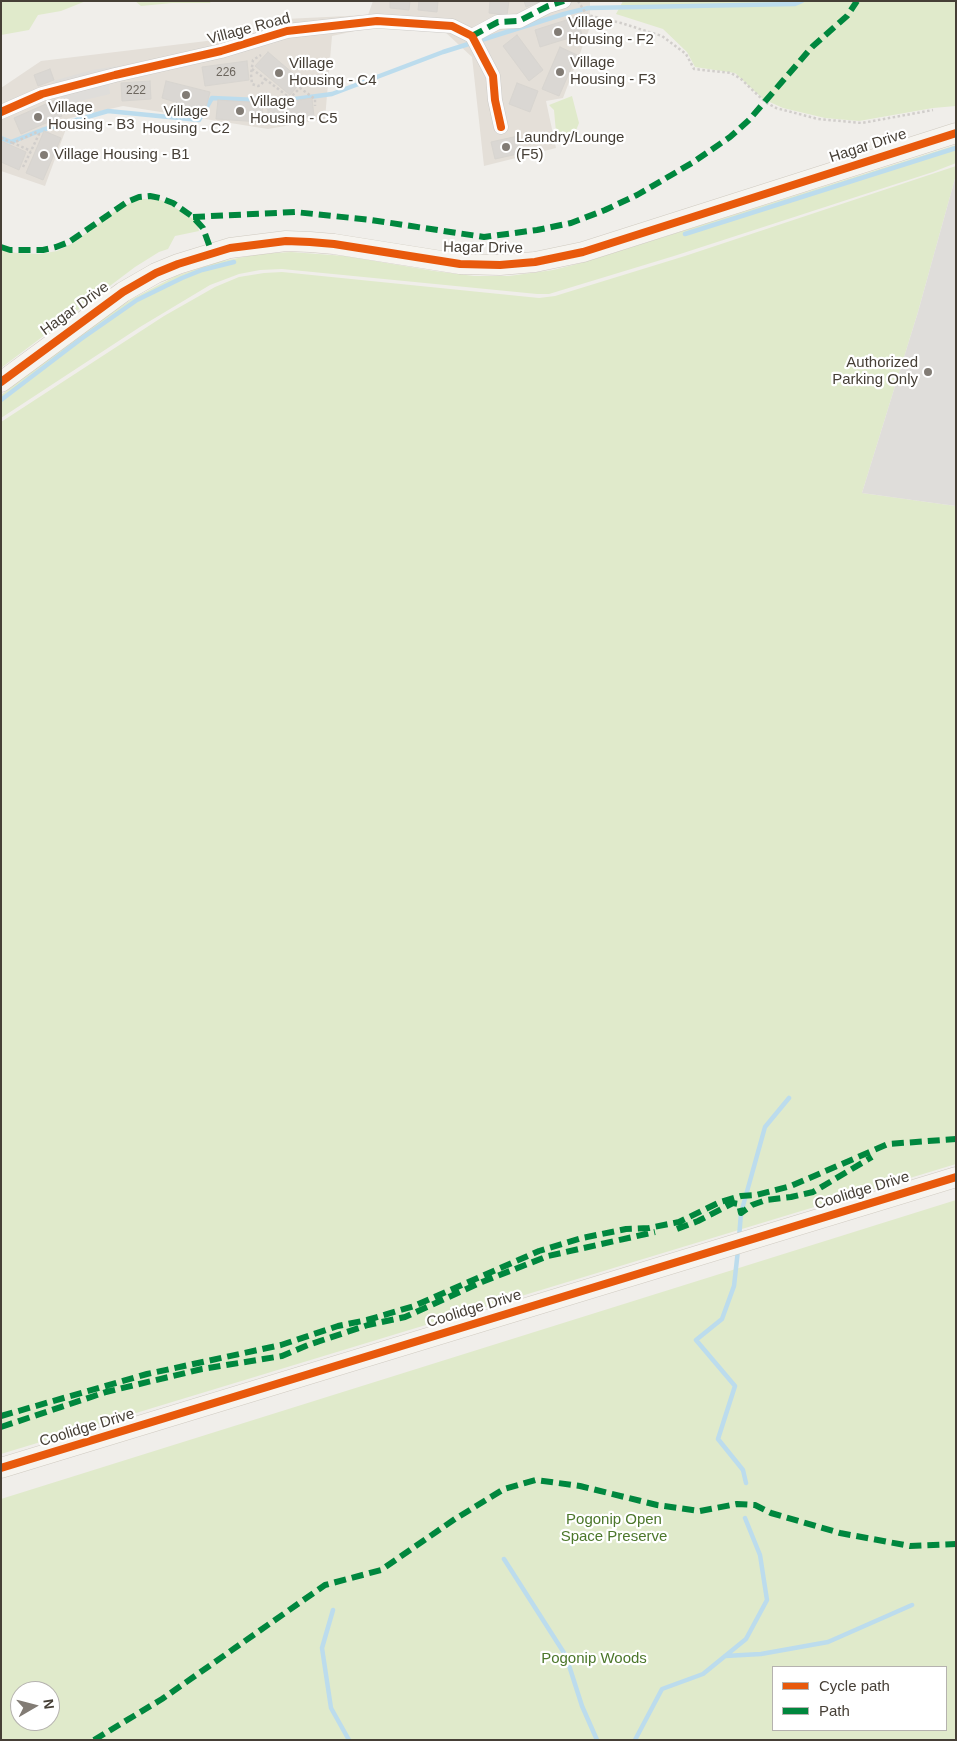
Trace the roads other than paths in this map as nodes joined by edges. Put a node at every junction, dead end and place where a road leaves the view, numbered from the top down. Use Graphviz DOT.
graph roads {
  1 [pos="564,1"];
  2 [pos="472,36"];
  3 [pos="1,112"];
  4 [pos="501,127"];
  5 [pos="956,133"];
  6 [pos="1,382"];
  7 [pos="956,1176"];
  8 [pos="1,1468"];
  1 -- 2 [label="street"];
  2 -- 3 [label="street, Village Road"];
  2 -- 4 [label="street"];
  5 -- 6 [label="main road, Hagar Drive"];
  7 -- 8 [label="main road, Coolidge Drive"];
}
